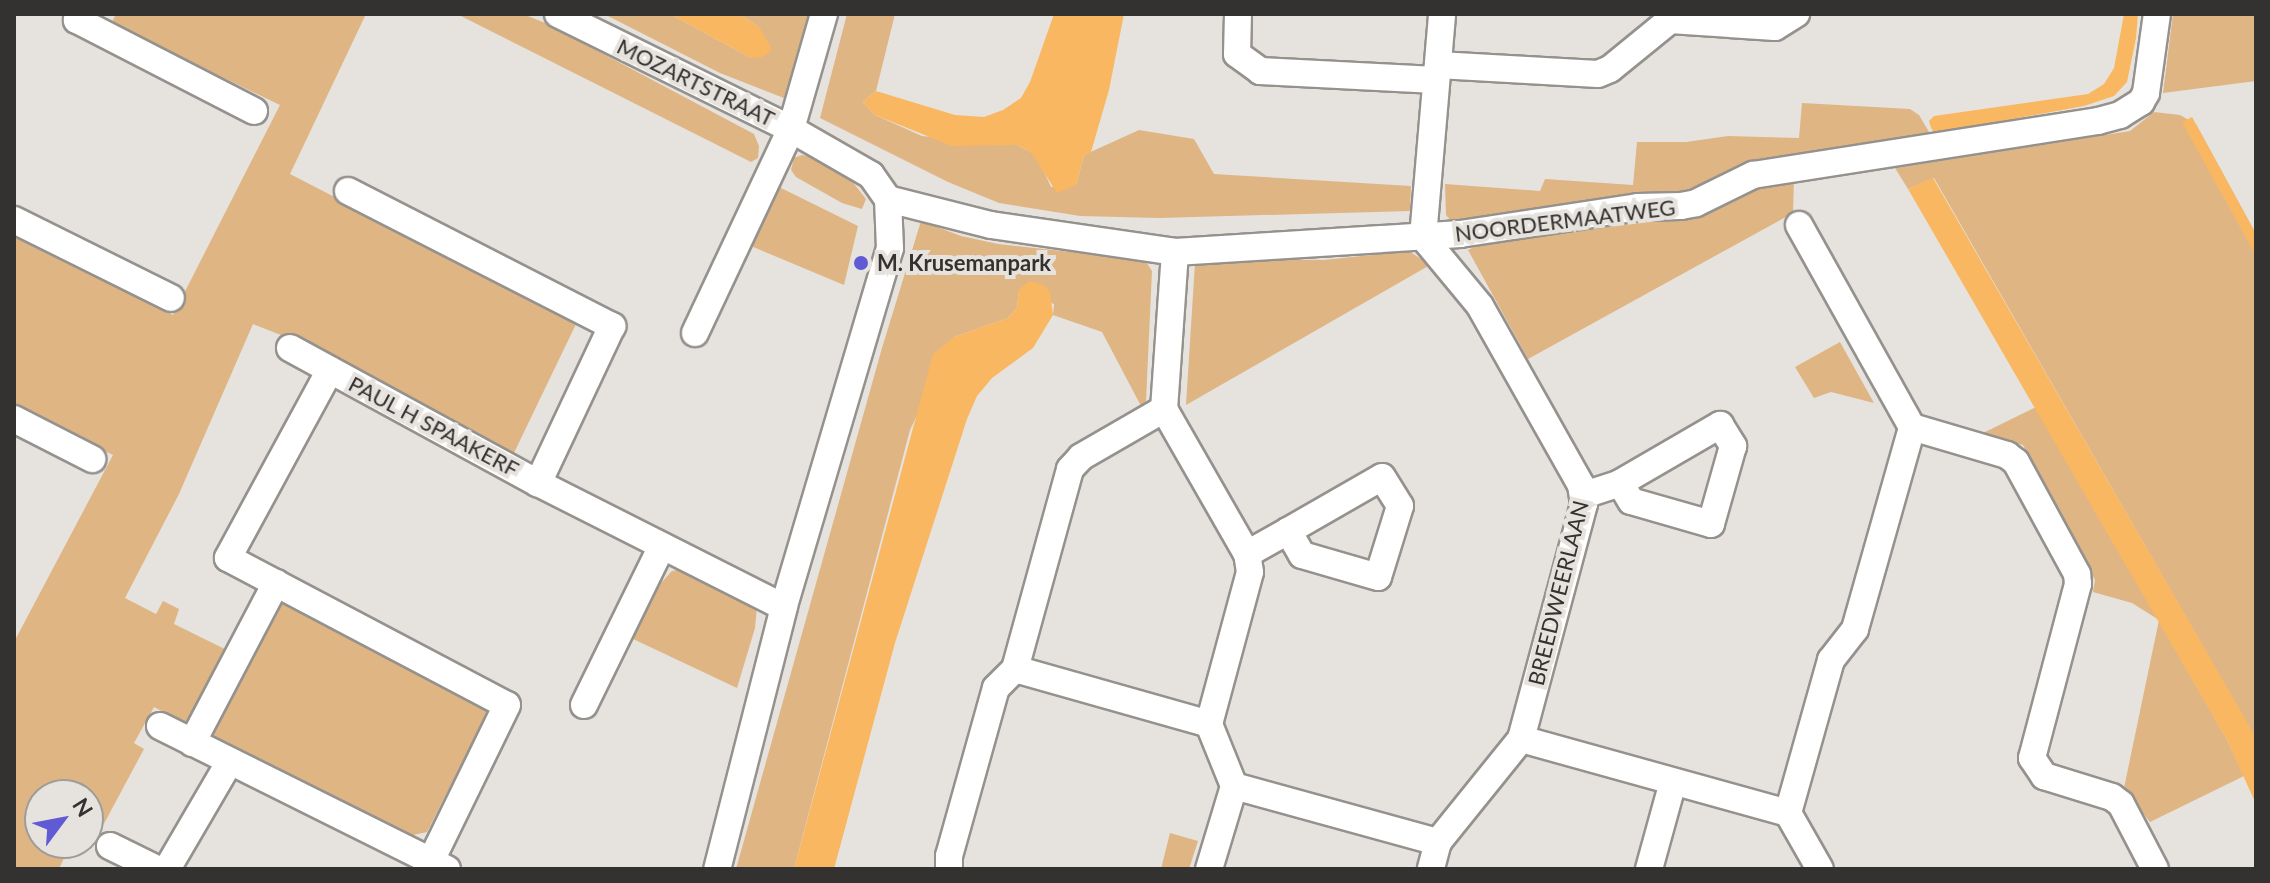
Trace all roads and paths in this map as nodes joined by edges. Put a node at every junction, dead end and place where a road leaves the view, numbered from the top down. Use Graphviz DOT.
graph roads {
  1 [pos="80,14"];
  2 [pos="558,14"];
  3 [pos="824,14"];
  4 [pos="1238,14"];
  5 [pos="1442,14"];
  6 [pos="1796,14"];
  7 [pos="2157,14"];
  8 [pos="1437,72"];
  9 [pos="254,111"];
  10 [pos="791,129"];
  11 [pos="348,191"];
  12 [pos="888,199"];
  13 [pos="14,220"];
  14 [pos="1799,225"];
  15 [pos="1423,237"];
  16 [pos="1175,252"];
  17 [pos="171,298"];
  18 [pos="695,333"];
  19 [pos="290,348"];
  20 [pos="330,370"];
  21 [pos="1164,409"];
  22 [pos="14,419"];
  23 [pos="1912,427"];
  24 [pos="92,459"];
  25 [pos="538,483"];
  26 [pos="1620,483"];
  27 [pos="1584,495"];
  28 [pos="1288,531"];
  29 [pos="662,546"];
  30 [pos="1247,554"];
  31 [pos="276,583"];
  32 [pos="784,607"];
  33 [pos="1015,669"];
  34 [pos="584,705"];
  35 [pos="1209,724"];
  36 [pos="160,726"];
  37 [pos="1521,739"];
  38 [pos="192,743"];
  39 [pos="229,763"];
  40 [pos="1673,782"];
  41 [pos="1234,786"];
  42 [pos="1788,813"];
  43 [pos="1438,842"];
  44 [pos="110,846"];
  45 [pos="439,865"];
  46 [pos="2154,866"];
  47 [pos="157,869"];
  48 [pos="167,869"];
  49 [pos="717,869"];
  50 [pos="949,869"];
  51 [pos="1209,869"];
  52 [pos="1431,869"];
  53 [pos="1649,869"];
  54 [pos="1820,869"];
  1 -- 9 [label="street"];
  2 -- 10 [label="street, MOZARTSTRAAT"];
  3 -- 10 [label="street"];
  4 -- 8 [label="street"];
  5 -- 8 [label="street"];
  6 -- 8 [label="street"];
  7 -- 15 [label="street, NOORDERMAATWEG"];
  8 -- 15 [label="street"];
  10 -- 12 [label="street, MOZARTSTRAAT"];
  10 -- 18 [label="street, MOZARTSTRAAT"];
  11 -- 25 [label="street"];
  12 -- 16 [label="street, NOORDERMAATWEG"];
  12 -- 32 [label="street"];
  13 -- 17 [label="street"];
  14 -- 23 [label="street"];
  15 -- 16 [label="street, NOORDERMAATWEG"];
  15 -- 27 [label="street, BREEDWEERLAAN"];
  16 -- 21 [label="street"];
  19 -- 20 [label="street, PAUL H SPAAKERF"];
  20 -- 25 [label="street, PAUL H SPAAKERF"];
  20 -- 31 [label="street, PAUL H SPAAKERF"];
  21 -- 30 [label="street"];
  21 -- 33 [label="street"];
  22 -- 24 [label="street"];
  23 -- 42 [label="street"];
  23 -- 46 [label="street"];
  25 -- 29 [label="street, PAUL H SPAAKERF"];
  26 -- 27 [label="street"];
  27 -- 37 [label="street, BREEDWEERLAAN"];
  28 -- 30 [label="street"];
  29 -- 32 [label="street, PAUL H SPAAKERF"];
  29 -- 34 [label="street"];
  30 -- 35 [label="street"];
  31 -- 38 [label="street"];
  31 -- 45 [label="street"];
  32 -- 49 [label="street"];
  33 -- 35 [label="street"];
  33 -- 50 [label="street"];
  35 -- 41 [label="street"];
  36 -- 38 [label="street"];
  37 -- 40 [label="street"];
  37 -- 43 [label="street, BREEDWEERLAAN"];
  38 -- 39 [label="street"];
  39 -- 45 [label="street"];
  39 -- 48 [label="street"];
  40 -- 42 [label="street"];
  40 -- 53 [label="street"];
  41 -- 43 [label="street"];
  41 -- 51 [label="street"];
  42 -- 54 [label="street"];
  43 -- 52 [label="street, BREEDWEERLAAN"];
  44 -- 47 [label="street"];
}
